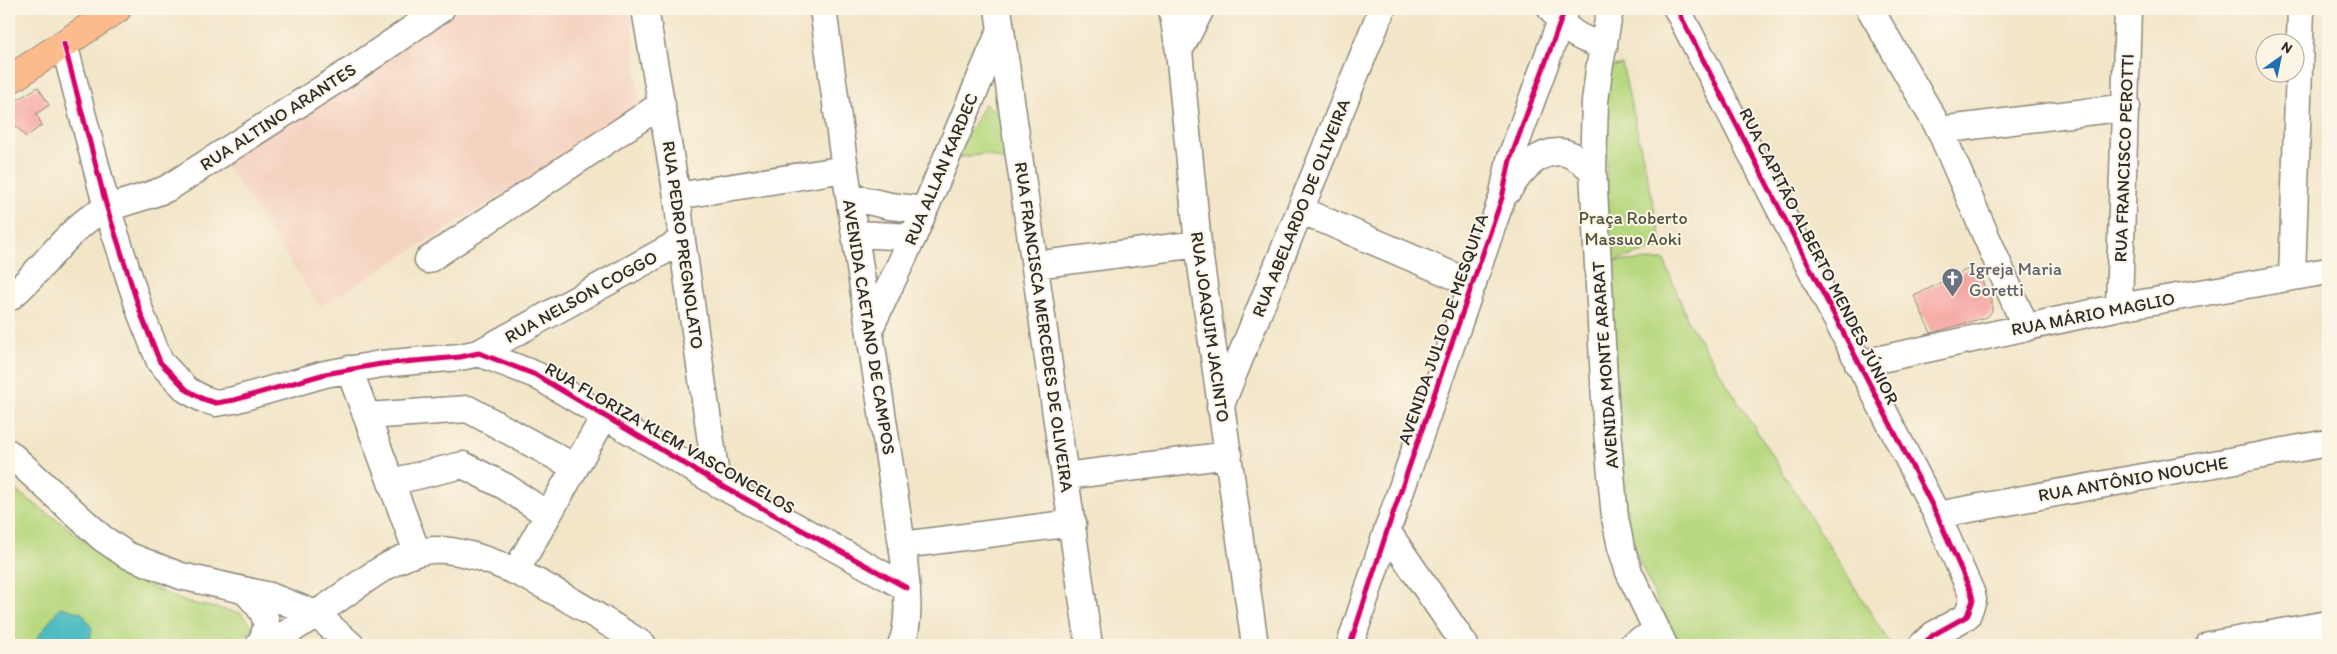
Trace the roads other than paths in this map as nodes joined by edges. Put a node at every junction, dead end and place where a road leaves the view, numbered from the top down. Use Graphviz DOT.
graph roads {
  1 [pos="117,9"];
  2 [pos="441,9"];
  3 [pos="646,9"];
  4 [pos="823,9"];
  5 [pos="1172,9"];
  6 [pos="1201,9"];
  7 [pos="1382,9"];
  8 [pos="1610,9"];
  9 [pos="1677,9"];
  10 [pos="1870,9"];
  11 [pos="2128,9"];
  12 [pos="2301,9"];
  13 [pos="1559,13"];
  14 [pos="1003,15"];
  15 [pos="64,44"];
  16 [pos="1604,46"];
  17 [pos="1179,51"];
  18 [pos="9,80"];
  19 [pos="662,104"];
  20 [pos="2127,107"];
  21 [pos="1940,130"];
  22 [pos="845,169"];
  23 [pos="1593,170"];
  24 [pos="677,196"];
  25 [pos="850,197"];
  26 [pos="1502,198"];
  27 [pos="107,208"];
  28 [pos="924,210"];
  29 [pos="1300,210"];
  30 [pos="856,234"];
  31 [pos="913,237"];
  32 [pos="682,241"];
  33 [pos="1198,244"];
  34 [pos="428,260"];
  35 [pos="1035,265"];
  36 [pos="2328,272"];
  37 [pos="2292,277"];
  38 [pos="1473,284"];
  39 [pos="9,298"];
  40 [pos="2120,307"];
  41 [pos="870,328"];
  42 [pos="2026,328"];
  43 [pos="479,353"];
  44 [pos="1858,364"];
  45 [pos="349,370"];
  46 [pos="1220,408"];
  47 [pos="367,416"];
  48 [pos="604,417"];
  49 [pos="2328,443"];
  50 [pos="9,453"];
  51 [pos="1229,456"];
  52 [pos="575,467"];
  53 [pos="1066,476"];
  54 [pos="391,482"];
  55 [pos="717,483"];
  56 [pos="548,515"];
  57 [pos="1937,515"];
  58 [pos="1073,523"];
  59 [pos="1387,531"];
  60 [pos="902,545"];
  61 [pos="417,552"];
  62 [pos="516,571"];
  63 [pos="907,588"];
  64 [pos="245,591"];
  65 [pos="316,614"];
  66 [pos="2328,624"];
  67 [pos="1660,639"];
  68 [pos="259,645"];
  69 [pos="268,645"];
  70 [pos="351,645"];
  71 [pos="643,645"];
  72 [pos="900,645"];
  73 [pos="1089,645"];
  74 [pos="1255,645"];
  75 [pos="1350,645"];
  76 [pos="1465,645"];
  77 [pos="1632,645"];
  78 [pos="1922,645"];
  79 [pos="2209,645"];
  1 -- 15 [label="main road"];
  2 -- 27 [label="street, RUA ALTINO ARANTES"];
  3 -- 19 [label="street, RUA PEDRO PREGNOLATO"];
  4 -- 22 [label="street, AVENIDA CAETANO DE CAMPOS"];
  5 -- 17 [label="street, RUA JOAQUIM JACINTO"];
  6 -- 17 [label="street"];
  7 -- 29 [label="street, RUA ABELARDO DE OLIVEIRA"];
  8 -- 16 [label="street, AVENIDA MONTE ARARAT"];
  9 -- 44 [label="street, RUA CAPITÃO ALBERTO MENDES JÚNIOR"];
  10 -- 21 [label="street"];
  11 -- 20 [label="street, RUA FRANCISCO PEROTTI"];
  12 -- 37 [label="street"];
  13 -- 16 [label="street"];
  13 -- 26 [label="street, AVENIDA JULIO DE MESQUITA"];
  14 -- 28 [label="street, RUA ALLAN KARDEC"];
  14 -- 35 [label="street, RUA FRANCISCA MERCEDES DE OLIVEIRA"];
  15 -- 18 [label="main road"];
  15 -- 27 [label="street"];
  16 -- 23 [label="street, AVENIDA MONTE ARARAT"];
  17 -- 33 [label="street, RUA JOAQUIM JACINTO"];
  19 -- 24 [label="street, RUA PEDRO PREGNOLATO"];
  19 -- 34 [label="street"];
  20 -- 21 [label="street"];
  20 -- 40 [label="street, RUA FRANCISCO PEROTTI"];
  21 -- 42 [label="street"];
  22 -- 24 [label="street"];
  22 -- 25 [label="street, AVENIDA CAETANO DE CAMPOS"];
  23 -- 26 [label="street, AVENIDA JULIO DE MESQUITA"];
  23 -- 67 [label="street, AVENIDA MONTE ARARAT"];
  24 -- 32 [label="street, RUA PEDRO PREGNOLATO"];
  25 -- 28 [label="street"];
  25 -- 30 [label="street, AVENIDA CAETANO DE CAMPOS"];
  26 -- 38 [label="street, AVENIDA JULIO DE MESQUITA"];
  27 -- 39 [label="street, RUA ALTINO ARANTES"];
  27 -- 45 [label="street"];
  28 -- 31 [label="street, RUA ALLAN KARDEC"];
  29 -- 38 [label="street"];
  29 -- 46 [label="street, RUA ABELARDO DE OLIVEIRA"];
  30 -- 31 [label="street"];
  30 -- 41 [label="street, AVENIDA CAETANO DE CAMPOS"];
  31 -- 41 [label="street, RUA ALLAN KARDEC"];
  32 -- 43 [label="street, RUA NELSON COGGO"];
  32 -- 55 [label="street, RUA PEDRO PREGNOLATO"];
  33 -- 35 [label="street"];
  33 -- 46 [label="street, RUA JOAQUIM JACINTO"];
  35 -- 53 [label="street, RUA FRANCISCA MERCEDES DE OLIVEIRA"];
  36 -- 37 [label="street, RUA MÁRIO MAGLIO"];
  37 -- 40 [label="street, RUA MÁRIO MAGLIO"];
  38 -- 59 [label="street, AVENIDA JULIO DE MESQUITA"];
  40 -- 42 [label="street, RUA MÁRIO MAGLIO"];
  41 -- 60 [label="street, AVENIDA CAETANO DE CAMPOS"];
  42 -- 44 [label="street, RUA MÁRIO MAGLIO"];
  43 -- 45 [label="street"];
  43 -- 48 [label="street, RUA FLORIZA KLEM VASCONCELOS"];
  44 -- 57 [label="street, RUA CAPITÃO ALBERTO MENDES JÚNIOR"];
  45 -- 47 [label="street"];
  46 -- 51 [label="street, RUA JOAQUIM JACINTO"];
  47 -- 52 [label="street"];
  47 -- 54 [label="street"];
  48 -- 52 [label="street"];
  48 -- 55 [label="street, RUA FLORIZA KLEM VASCONCELOS"];
  49 -- 57 [label="street, RUA ANTÔNIO NOUCHE"];
  50 -- 64 [label="street"];
  51 -- 53 [label="street"];
  51 -- 74 [label="street, RUA JOAQUIM JACINTO"];
  52 -- 56 [label="street"];
  53 -- 58 [label="street, RUA FRANCISCA MERCEDES DE OLIVEIRA"];
  54 -- 56 [label="street"];
  54 -- 61 [label="street"];
  55 -- 63 [label="street, RUA FLORIZA KLEM VASCONCELOS"];
  56 -- 62 [label="street"];
  57 -- 78 [label="street, RUA CAPITÃO ALBERTO MENDES JÚNIOR"];
  58 -- 60 [label="street"];
  58 -- 73 [label="street, RUA FRANCISCA MERCEDES DE OLIVEIRA"];
  59 -- 75 [label="street, AVENIDA JULIO DE MESQUITA"];
  59 -- 76 [label="street"];
  60 -- 63 [label="street, AVENIDA CAETANO DE CAMPOS"];
  61 -- 62 [label="street"];
  61 -- 65 [label="street"];
  62 -- 71 [label="street"];
  63 -- 72 [label="street, AVENIDA CAETANO DE CAMPOS"];
  64 -- 65 [label="street"];
  64 -- 68 [label="street"];
  65 -- 69 [label="street"];
  65 -- 70 [label="street"];
  66 -- 79 [label="street"];
  67 -- 77 [label="street"];
}
